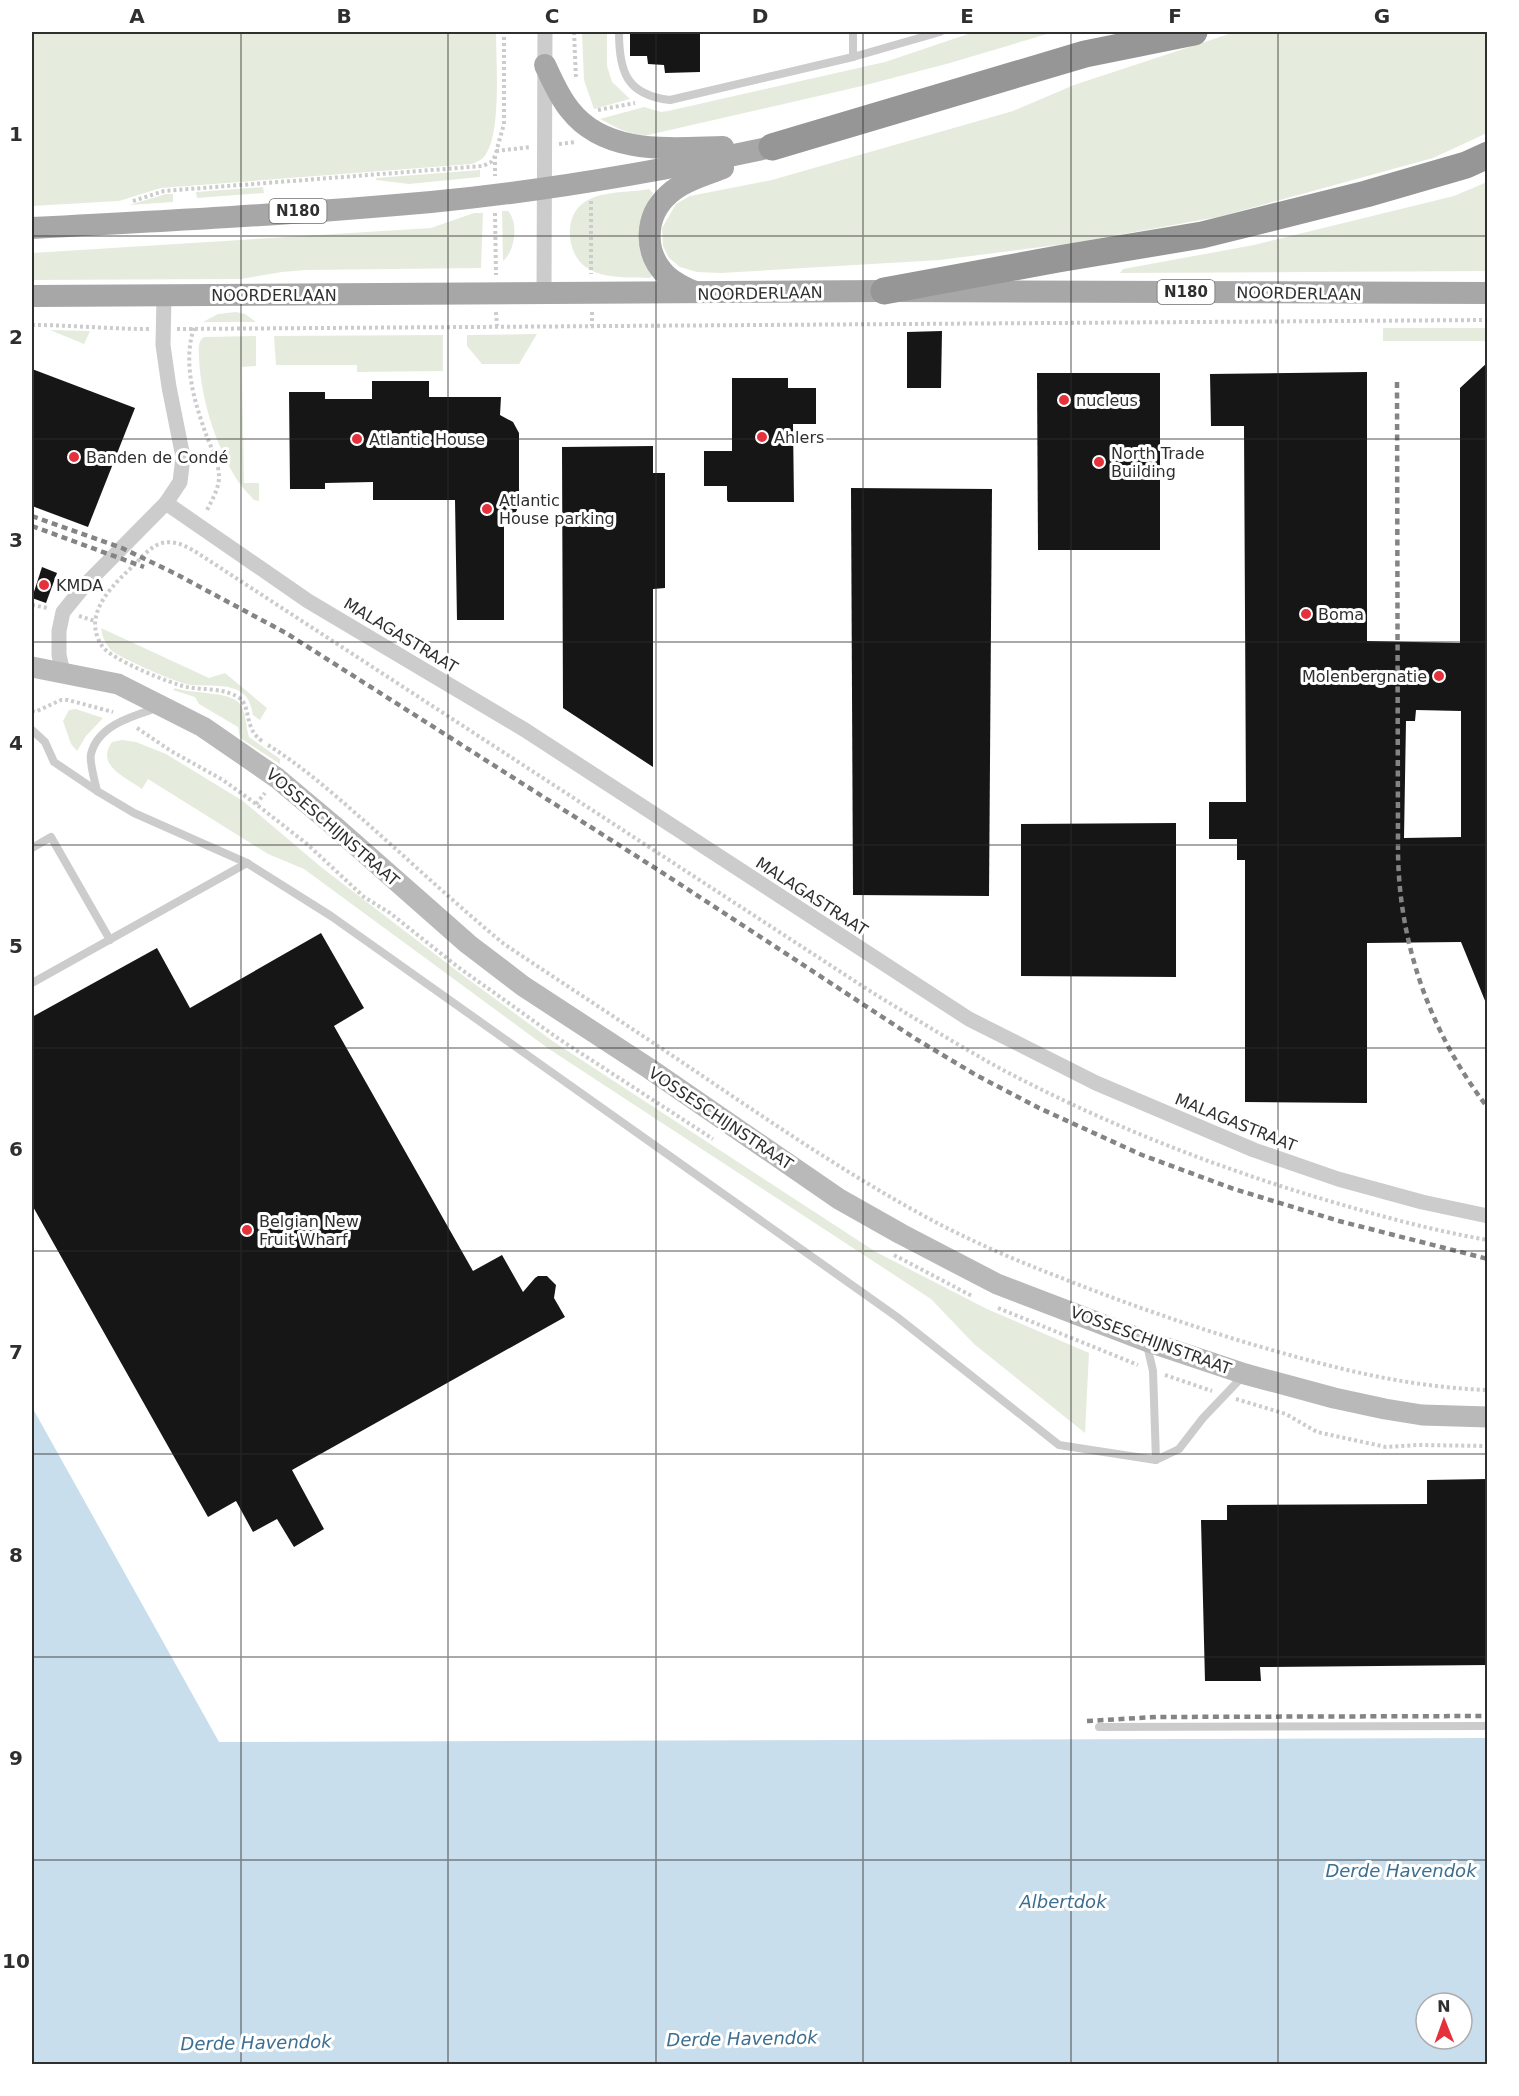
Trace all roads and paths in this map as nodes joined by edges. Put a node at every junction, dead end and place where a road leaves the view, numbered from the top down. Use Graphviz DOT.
graph roads {
  1 [pos="504,32"];
  2 [pos="545,32"];
  3 [pos="574,32"];
  4 [pos="619,32"];
  5 [pos="853,32"];
  6 [pos="940,32"];
  7 [pos="1139,32"];
  8 [pos="1194,32"];
  9 [pos="1085,54"];
  10 [pos="853,57"];
  11 [pos="545,65"];
  12 [pos="578,86"];
  13 [pos="644,94"];
  14 [pos="588,112"];
  15 [pos="772,147"];
  16 [pos="1488,155"];
  17 [pos="495,156"];
  18 [pos="591,181"];
  19 [pos="545,188"];
  20 [pos="186,190"];
  21 [pos="495,194"];
  22 [pos="32,228"];
  23 [pos="884,291"];
  24 [pos="591,293"];
  25 [pos="699,293"];
  26 [pos="1488,293"];
  27 [pos="496,294"];
  28 [pos="544,294"];
  29 [pos="32,296"];
  30 [pos="164,296"];
  31 [pos="1488,320"];
  32 [pos="32,325"];
  33 [pos="496,326"];
  34 [pos="592,326"];
  35 [pos="194,328"];
  36 [pos="163,329"];
  37 [pos="166,503"];
  38 [pos="198,525"];
  39 [pos="32,667"];
  40 [pos="63,673"];
  41 [pos="163,706"];
  42 [pos="106,709"];
  43 [pos="32,711"];
  44 [pos="32,730"];
  45 [pos="97,791"];
  46 [pos="32,848"];
  47 [pos="247,863"];
  48 [pos="110,940"];
  49 [pos="32,983"];
  50 [pos="1488,1216"];
  51 [pos="1146,1341"];
  52 [pos="1245,1374"];
  53 [pos="1488,1390"];
  54 [pos="1488,1417"];
  55 [pos="1156,1460"];
  56 [pos="1488,1726"];
  57 [pos="1099,1727"];
  1 -- 17 [label="path"];
  2 -- 11 [label="street"];
  3 -- 12 [label="path"];
  4 -- 13 [label="lane"];
  5 -- 10 [label="lane"];
  6 -- 10 [label="lane"];
  7 -- 9 [label="highway"];
  8 -- 9 [label="highway, N180"];
  9 -- 15 [label="highway, N180"];
  10 -- 13 [label="lane"];
  11 -- 15 [label="main road"];
  11 -- 19 [label="street"];
  13 -- 14 [label="path"];
  15 -- 18 [label="main road, N180"];
  15 -- 25 [label="main road"];
  16 -- 23 [label="highway"];
  17 -- 20 [label="path"];
  17 -- 21 [label="path"];
  18 -- 19 [label="main road, N180"];
  18 -- 24 [label="path"];
  19 -- 21 [label="main road, N180"];
  19 -- 28 [label="street"];
  21 -- 22 [label="main road, N180"];
  21 -- 27 [label="path"];
  23 -- 25 [label="main road, NOORDERLAAN / N180"];
  23 -- 26 [label="main road, NOORDERLAAN / N180"];
  24 -- 25 [label="main road, NOORDERLAAN / N180"];
  24 -- 28 [label="main road, NOORDERLAAN / N180"];
  24 -- 34 [label="path"];
  27 -- 28 [label="main road, NOORDERLAAN / N180"];
  27 -- 30 [label="main road, NOORDERLAAN / N180"];
  27 -- 33 [label="path"];
  29 -- 30 [label="main road, NOORDERLAAN / N180"];
  30 -- 36 [label="street"];
  31 -- 34 [label="path"];
  32 -- 36 [label="path"];
  33 -- 34 [label="path"];
  33 -- 35 [label="path"];
  35 -- 36 [label="path"];
  35 -- 38 [label="path"];
  36 -- 37 [label="street"];
  37 -- 38 [label="street, MALAGASTRAAT"];
  37 -- 40 [label="street"];
  38 -- 50 [label="street, MALAGASTRAAT"];
  38 -- 53 [label="path"];
  39 -- 40 [label="street, VOSSESCHIJNSTRAAT"];
  40 -- 41 [label="street, VOSSESCHIJNSTRAAT"];
  41 -- 45 [label="lane"];
  41 -- 51 [label="street, VOSSESCHIJNSTRAAT"];
  42 -- 43 [label="path"];
  44 -- 45 [label="lane"];
  45 -- 47 [label="lane"];
  46 -- 48 [label="lane"];
  47 -- 48 [label="lane"];
  47 -- 55 [label="lane"];
  48 -- 49 [label="lane"];
  51 -- 52 [label="street, VOSSESCHIJNSTRAAT"];
  51 -- 55 [label="lane"];
  52 -- 54 [label="street, VOSSESCHIJNSTRAAT"];
  52 -- 55 [label="lane"];
  56 -- 57 [label="lane"];
}
